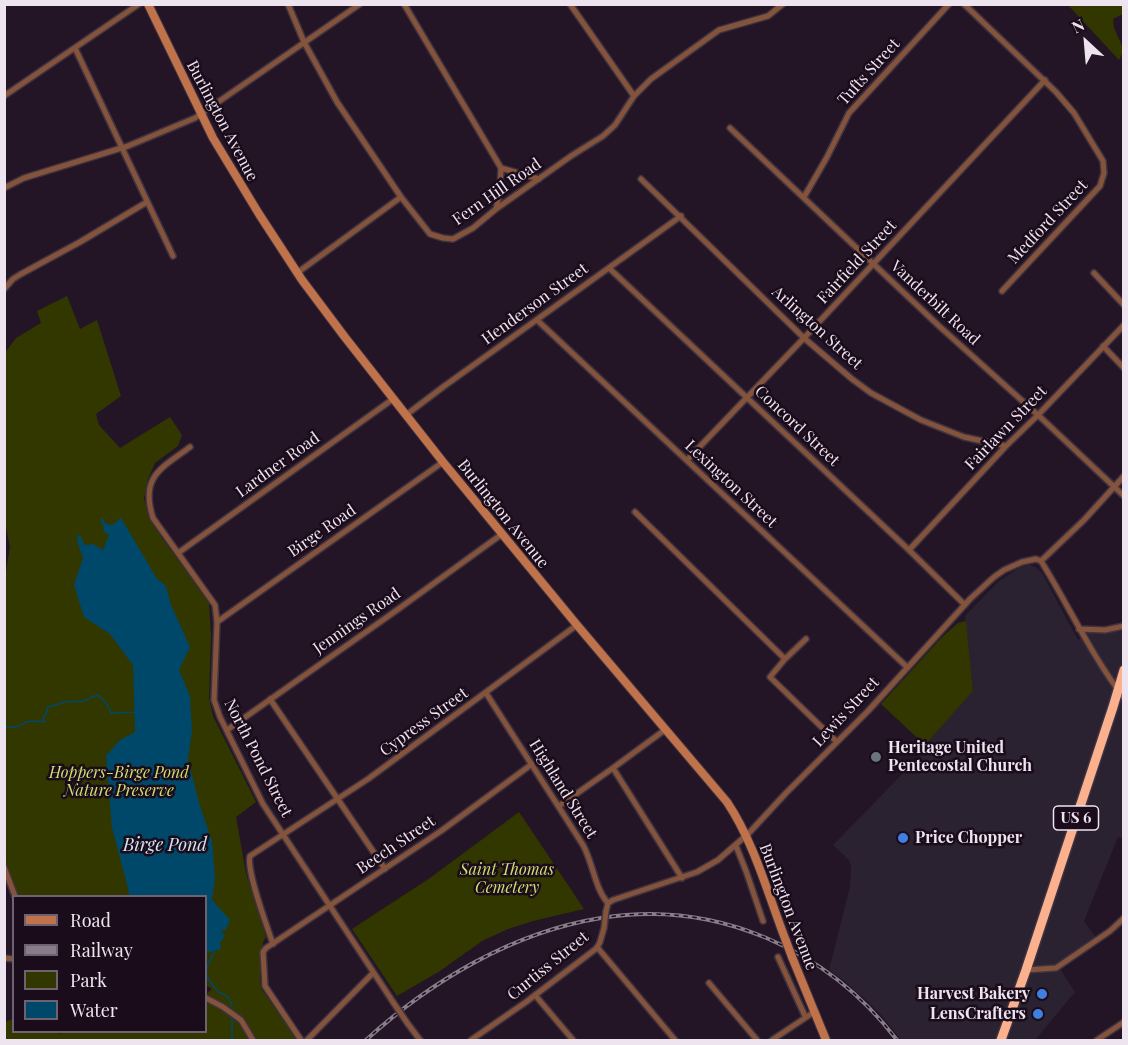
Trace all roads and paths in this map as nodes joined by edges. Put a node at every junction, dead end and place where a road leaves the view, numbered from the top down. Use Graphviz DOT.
graph roads {
  1 [pos="139,4"];
  2 [pos="148,4"];
  3 [pos="288,4"];
  4 [pos="360,4"];
  5 [pos="404,4"];
  6 [pos="570,4"];
  7 [pos="783,4"];
  8 [pos="949,4"];
  9 [pos="964,4"];
  10 [pos="304,42"];
  11 [pos="75,48"];
  12 [pos="1045,81"];
  13 [pos="4,96"];
  14 [pos="634,96"];
  15 [pos="201,115"];
  16 [pos="730,128"];
  17 [pos="123,147"];
  18 [pos="501,168"];
  19 [pos="539,179"];
  20 [pos="641,179"];
  21 [pos="4,189"];
  22 [pos="401,197"];
  23 [pos="804,197"];
  24 [pos="147,202"];
  25 [pos="496,209"];
  26 [pos="681,216"];
  27 [pos="173,256"];
  28 [pos="873,264"];
  29 [pos="609,268"];
  30 [pos="297,273"];
  31 [pos="1094,273"];
  32 [pos="4,289"];
  33 [pos="1002,291"];
  34 [pos="1124,305"];
  35 [pos="537,320"];
  36 [pos="1124,325"];
  37 [pos="804,338"];
  38 [pos="1103,346"];
  39 [pos="1124,368"];
  40 [pos="746,398"];
  41 [pos="393,399"];
  42 [pos="406,415"];
  43 [pos="1038,415"];
  44 [pos="1006,446"];
  45 [pos="190,447"];
  46 [pos="687,460"];
  47 [pos="442,462"];
  48 [pos="1124,476"];
  49 [pos="1114,488"];
  50 [pos="1124,496"];
  51 [pos="635,512"];
  52 [pos="502,534"];
  53 [pos="909,550"];
  54 [pos="178,552"];
  55 [pos="1041,561"];
  56 [pos="965,605"];
  57 [pos="217,622"];
  58 [pos="577,625"];
  59 [pos="1124,626"];
  60 [pos="1079,629"];
  61 [pos="806,639"];
  62 [pos="785,659"];
  63 [pos="907,667"];
  64 [pos="1124,670"];
  65 [pos="486,693"];
  66 [pos="1120,694"];
  67 [pos="270,699"];
  68 [pos="666,729"];
  69 [pos="227,730"];
  70 [pos="837,742"];
  71 [pos="532,764"];
  72 [pos="613,768"];
  73 [pos="338,798"];
  74 [pos="559,806"];
  75 [pos="283,835"];
  76 [pos="746,836"];
  77 [pos="736,846"];
  78 [pos="4,867"];
  79 [pos="385,869"];
  80 [pos="682,878"];
  81 [pos="14,895"];
  82 [pos="608,903"];
  83 [pos="329,906"];
  84 [pos="1124,918"];
  85 [pos="763,921"];
  86 [pos="273,944"];
  87 [pos="597,947"];
  88 [pos="778,957"];
  89 [pos="1026,970"];
  90 [pos="373,973"];
  91 [pos="709,983"];
  92 [pos="535,994"];
  93 [pos="207,999"];
  94 [pos="814,1012"];
  95 [pos="806,1016"];
  96 [pos="1124,1022"];
  97 [pos="1004,1039"];
  98 [pos="253,1041"];
  99 [pos="301,1041"];
  100 [pos="307,1041"];
  101 [pos="420,1041"];
  102 [pos="471,1041"];
  103 [pos="573,1041"];
  104 [pos="675,1041"];
  105 [pos="757,1041"];
  106 [pos="772,1041"];
  107 [pos="826,1041"];
  108 [pos="1098,1041"];
  1 -- 11 [label="street"];
  2 -- 15 [label="main road, Burlington Avenue"];
  3 -- 10 [label="street, Fern Hill Road"];
  4 -- 10 [label="street"];
  5 -- 18 [label="street"];
  6 -- 14 [label="street"];
  7 -- 14 [label="street, Fern Hill Road"];
  8 -- 23 [label="street, Tufts Street"];
  9 -- 12 [label="street, Medford Street"];
  10 -- 15 [label="street"];
  10 -- 22 [label="street, Fern Hill Road"];
  11 -- 13 [label="street"];
  11 -- 17 [label="street"];
  12 -- 28 [label="street, Fairfield Street"];
  12 -- 33 [label="street, Medford Street"];
  14 -- 19 [label="street, Fern Hill Road"];
  15 -- 17 [label="street"];
  15 -- 30 [label="main road, Burlington Avenue"];
  16 -- 23 [label="street, Vanderbilt Road"];
  17 -- 21 [label="street"];
  17 -- 24 [label="street"];
  18 -- 19 [label="street"];
  18 -- 25 [label="street"];
  19 -- 25 [label="street, Fern Hill Road"];
  20 -- 26 [label="street, Arlington Street"];
  22 -- 25 [label="street, Fern Hill Road"];
  22 -- 30 [label="street"];
  23 -- 28 [label="street, Vanderbilt Road"];
  24 -- 27 [label="street"];
  24 -- 32 [label="street"];
  26 -- 29 [label="street, Henderson Street"];
  26 -- 37 [label="street, Arlington Street"];
  28 -- 37 [label="street, Fairfield Street"];
  28 -- 43 [label="street, Vanderbilt Road"];
  29 -- 35 [label="street, Henderson Street"];
  29 -- 40 [label="street, Concord Street"];
  30 -- 41 [label="main road, Burlington Avenue"];
  31 -- 34 [label="street"];
  35 -- 42 [label="street, Henderson Street"];
  35 -- 46 [label="street, Lexington Street"];
  36 -- 38 [label="street, Fairlawn Street"];
  37 -- 40 [label="street, Fairfield Street"];
  37 -- 44 [label="street, Arlington Street"];
  38 -- 39 [label="street"];
  38 -- 43 [label="street, Fairlawn Street"];
  40 -- 46 [label="street, Fairfield Street"];
  40 -- 53 [label="street, Concord Street"];
  41 -- 42 [label="main road, Burlington Avenue"];
  41 -- 54 [label="street, Lardner Road"];
  42 -- 47 [label="main road, Burlington Avenue"];
  43 -- 44 [label="street, Fairlawn Street"];
  43 -- 49 [label="street, Vanderbilt Road"];
  44 -- 53 [label="street, Fairlawn Street"];
  45 -- 54 [label="street, North Pond Street"];
  46 -- 63 [label="street, Lexington Street"];
  47 -- 52 [label="main road, Burlington Avenue"];
  47 -- 57 [label="street, Birge Road"];
  48 -- 49 [label="street"];
  49 -- 50 [label="street, Vanderbilt Road"];
  49 -- 55 [label="street"];
  51 -- 62 [label="street"];
  52 -- 58 [label="main road, Burlington Avenue"];
  52 -- 67 [label="street, Jennings Road"];
  53 -- 56 [label="street, Concord Street"];
  54 -- 57 [label="street, North Pond Street"];
  55 -- 56 [label="street, Lewis Street"];
  55 -- 60 [label="street"];
  56 -- 63 [label="street, Lewis Street"];
  57 -- 69 [label="street, North Pond Street"];
  58 -- 65 [label="street, Cypress Street"];
  58 -- 68 [label="main road, Burlington Avenue"];
  59 -- 60 [label="street"];
  60 -- 66 [label="street"];
  61 -- 62 [label="street"];
  62 -- 70 [label="street"];
  63 -- 70 [label="street, Lewis Street"];
  64 -- 66 [label="highway, US 6"];
  65 -- 71 [label="street, Highland Street"];
  65 -- 73 [label="street, Cypress Street"];
  66 -- 89 [label="highway, US 6"];
  67 -- 69 [label="street, Jennings Road"];
  67 -- 73 [label="street"];
  68 -- 72 [label="street"];
  68 -- 76 [label="main road, Burlington Avenue"];
  69 -- 75 [label="street, North Pond Street"];
  70 -- 76 [label="street, Lewis Street"];
  71 -- 74 [label="street, Highland Street"];
  71 -- 79 [label="street, Beech Street"];
  72 -- 74 [label="street"];
  72 -- 80 [label="street"];
  73 -- 75 [label="street, Cypress Street"];
  73 -- 79 [label="street"];
  74 -- 82 [label="street, Highland Street"];
  75 -- 83 [label="street, North Pond Street"];
  75 -- 86 [label="street, Cypress Street"];
  76 -- 77 [label="street"];
  76 -- 94 [label="main road, Burlington Avenue, bridge"];
  77 -- 80 [label="street"];
  77 -- 85 [label="street, Burlington Avenue"];
  78 -- 81 [label="street"];
  79 -- 83 [label="street, Beech Street"];
  80 -- 82 [label="street"];
  82 -- 87 [label="street, Curtiss Street, bridge"];
  83 -- 86 [label="street, Beech Street"];
  83 -- 90 [label="street, North Pond Street"];
  84 -- 89 [label="street"];
  86 -- 99 [label="street"];
  87 -- 92 [label="street, Curtiss Street"];
  87 -- 104 [label="street"];
  88 -- 95 [label="street, Burlington Avenue"];
  89 -- 97 [label="highway, US 6"];
  90 -- 100 [label="street"];
  90 -- 101 [label="street, North Pond Street, bridge"];
  91 -- 105 [label="street"];
  92 -- 102 [label="street, Curtiss Street"];
  92 -- 103 [label="street"];
  93 -- 98 [label="street"];
  94 -- 95 [label="street"];
  94 -- 107 [label="main road, Burlington Avenue"];
  95 -- 106 [label="street"];
  96 -- 108 [label="street"];
}
